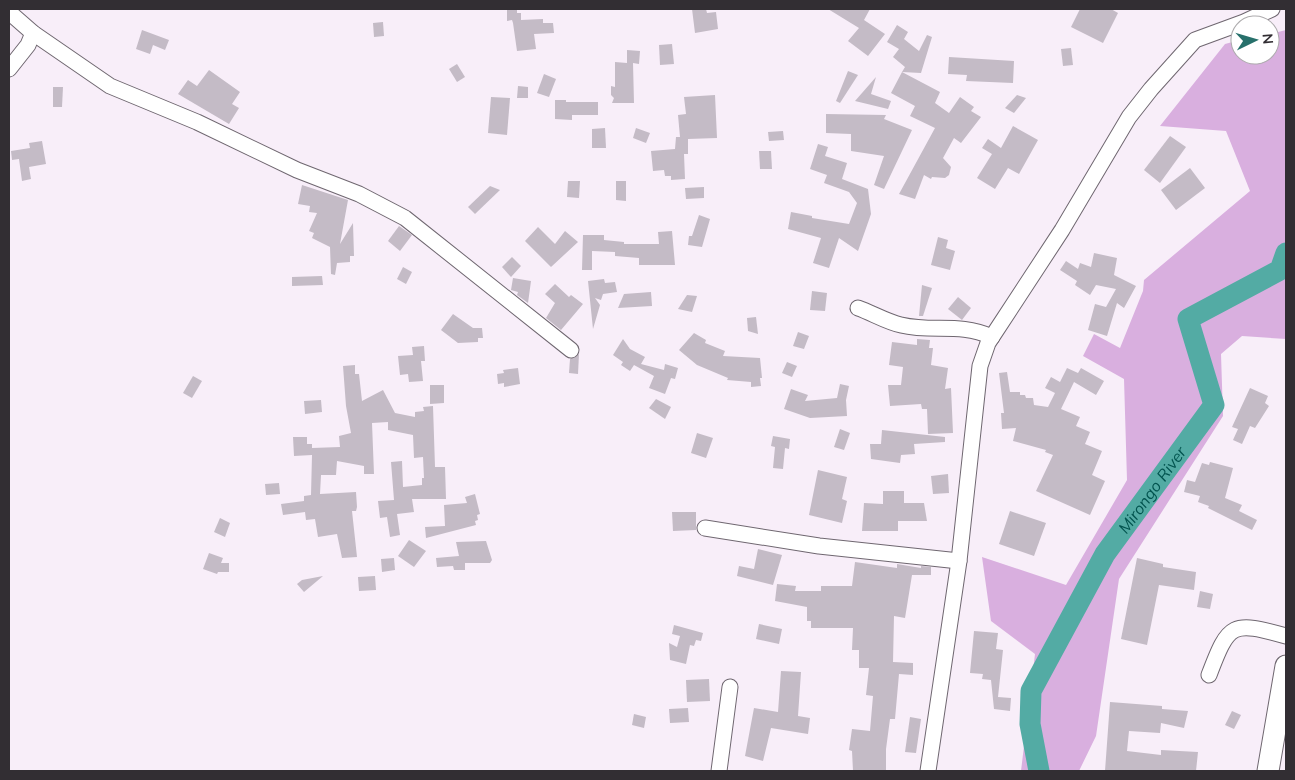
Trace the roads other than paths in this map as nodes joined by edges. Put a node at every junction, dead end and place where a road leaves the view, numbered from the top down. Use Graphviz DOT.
graph roads {
  1 [pos="1272,9"];
  2 [pos="9,12"];
  3 [pos="33,33"];
  4 [pos="9,69"];
  5 [pos="858,308"];
  6 [pos="992,337"];
  7 [pos="571,350"];
  8 [pos="705,528"];
  9 [pos="959,561"];
  10 [pos="1286,636"];
  11 [pos="1286,666"];
  12 [pos="1209,674"];
  13 [pos="730,687"];
  14 [pos="719,771"];
  15 [pos="928,771"];
  16 [pos="1268,771"];
  1 -- 6 [label="street"];
  2 -- 3 [label="street"];
  3 -- 4 [label="street"];
  3 -- 7 [label="street"];
  5 -- 6 [label="street"];
  6 -- 9 [label="street"];
  8 -- 9 [label="street"];
  9 -- 15 [label="street"];
  10 -- 12 [label="street"];
  11 -- 16 [label="highway"];
  13 -- 14 [label="street"];
}
